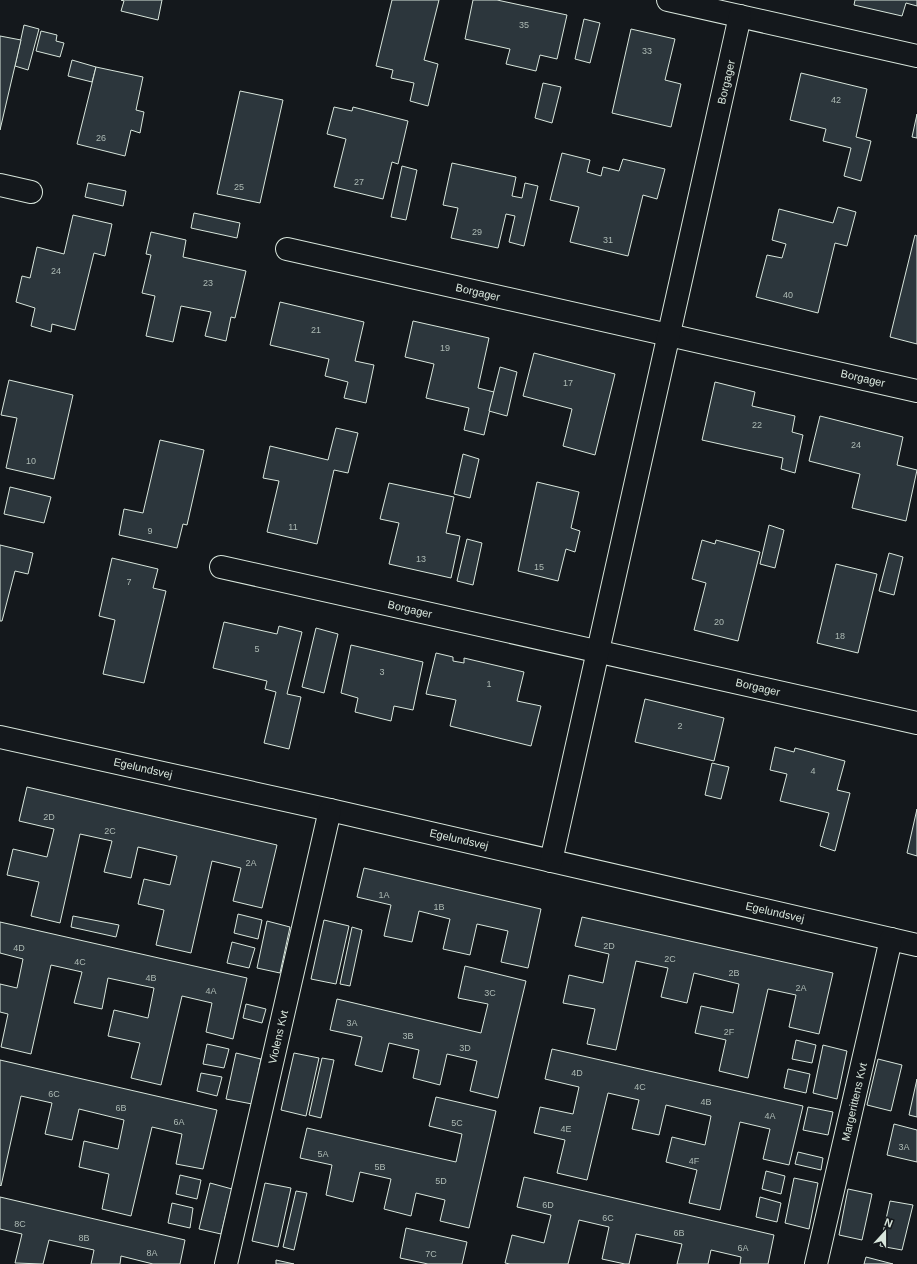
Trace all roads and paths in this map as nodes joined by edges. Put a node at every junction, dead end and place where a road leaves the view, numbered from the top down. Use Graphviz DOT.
graph roads {
  1 [pos="668,0"];
  2 [pos="740,16"];
  3 [pos="917,56"];
  4 [pos="0,185"];
  5 [pos="31,192"];
  6 [pos="287,249"];
  7 [pos="669,334"];
  8 [pos="917,391"];
  9 [pos="221,567"];
  10 [pos="598,651"];
  11 [pos="917,723"];
  12 [pos="0,737"];
  13 [pos="330,810"];
  14 [pos="551,861"];
  15 [pos="891,939"];
  16 [pos="917,945"];
  17 [pos="226,1264"];
  18 [pos="816,1264"];
  1 -- 2 [label="street"];
  2 -- 3 [label="street"];
  2 -- 7 [label="street, Borgager"];
  4 -- 5 [label="street"];
  6 -- 7 [label="street, Borgager"];
  7 -- 8 [label="street, Borgager"];
  7 -- 10 [label="street, Borgager"];
  9 -- 10 [label="street, Borgager"];
  10 -- 11 [label="street, Borgager"];
  10 -- 14 [label="street, Borgager"];
  12 -- 13 [label="street, Egelundsvej"];
  13 -- 14 [label="street, Egelundsvej"];
  13 -- 17 [label="street, Violens Kvt"];
  14 -- 15 [label="street, Egelundsvej"];
  15 -- 16 [label="street, Egelundsvej"];
  15 -- 18 [label="street, Margerittens Kvt"];
}
